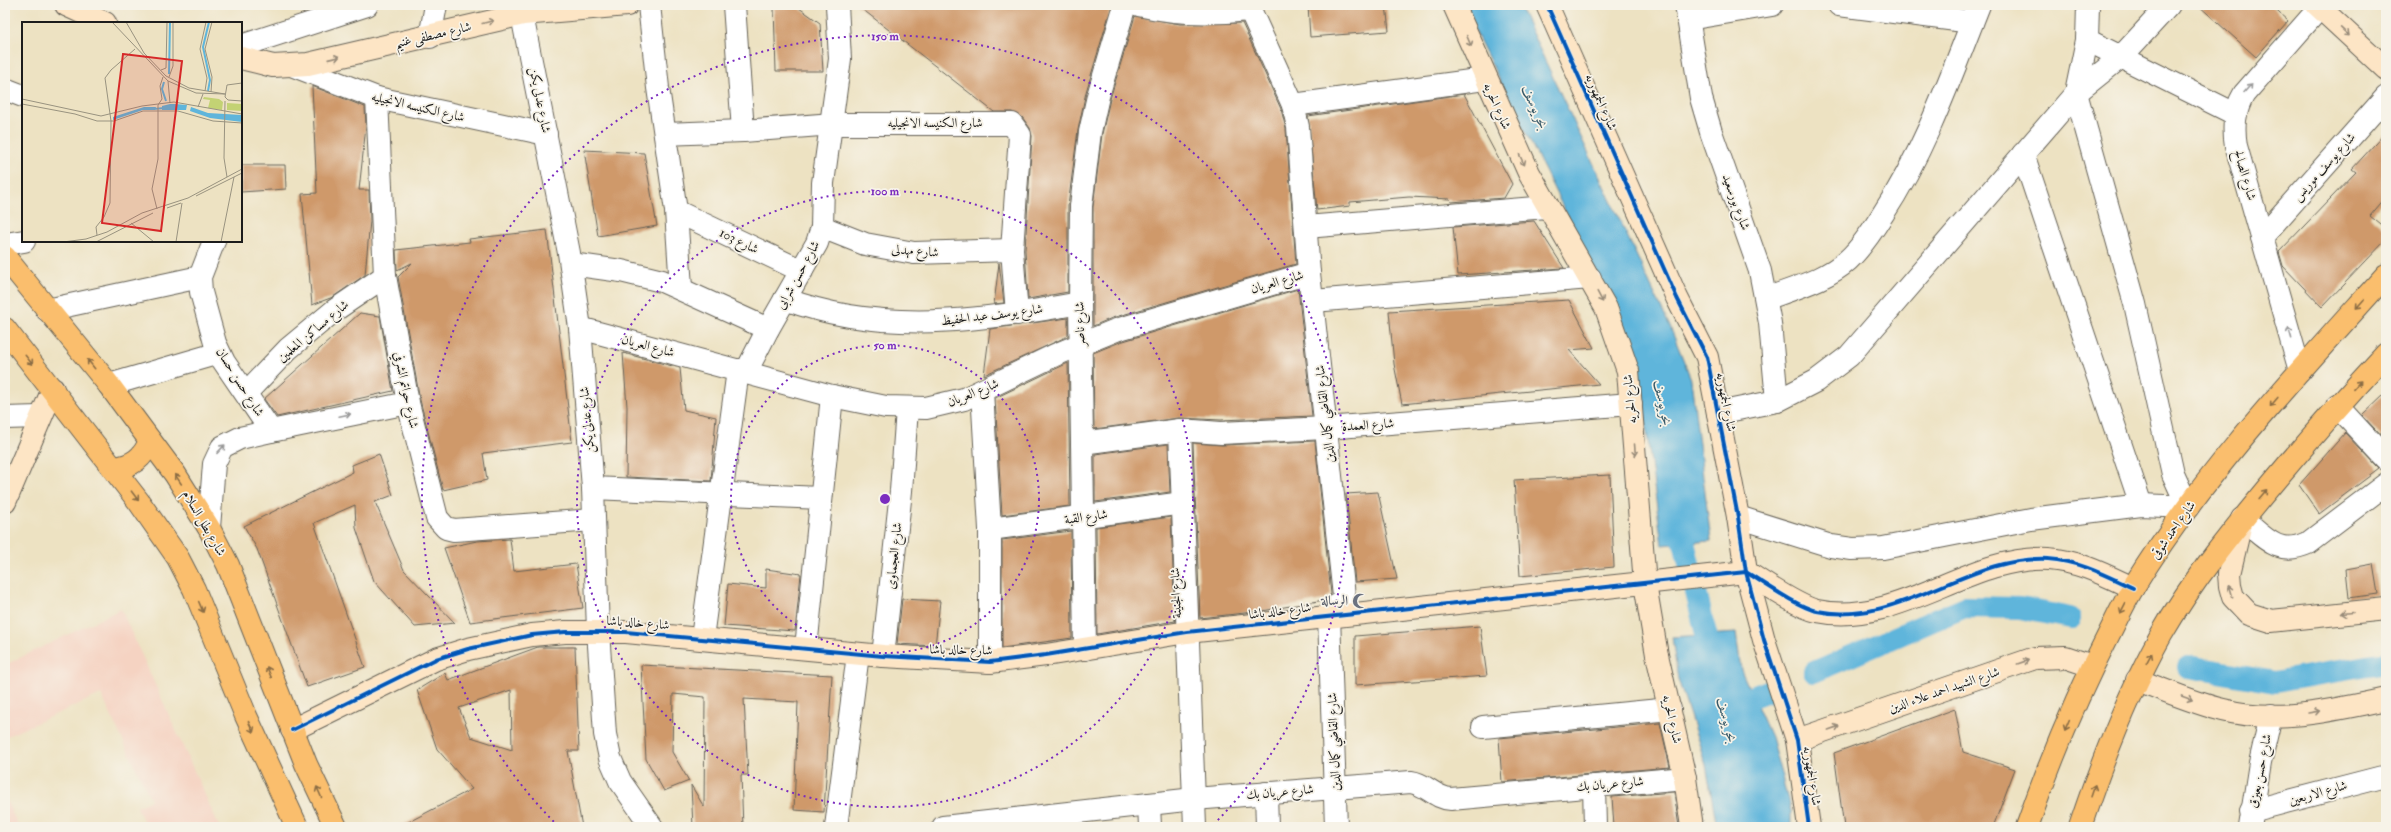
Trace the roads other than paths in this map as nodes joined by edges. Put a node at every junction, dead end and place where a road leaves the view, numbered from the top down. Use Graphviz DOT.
graph roads {
  1 [pos="66,5"];
  2 [pos="367,5"];
  3 [pos="436,5"];
  4 [pos="627,5"];
  5 [pos="649,5"];
  6 [pos="734,5"];
  7 [pos="837,5"];
  8 [pos="1125,5"];
  9 [pos="1139,5"];
  10 [pos="1454,5"];
  11 [pos="1546,5"];
  12 [pos="1765,5"];
  13 [pos="1840,5"];
  14 [pos="2088,5"];
  15 [pos="2169,5"];
  16 [pos="2320,6"];
  17 [pos="1249,7"];
  18 [pos="522,10"];
  19 [pos="1687,12"];
  20 [pos="1976,13"];
  21 [pos="103,22"];
  22 [pos="430,37"];
  23 [pos="2087,40"];
  24 [pos="242,46"];
  25 [pos="2121,57"];
  26 [pos="242,58"];
  27 [pos="294,66"];
  28 [pos="2386,69"];
  29 [pos="1485,79"];
  30 [pos="5,89"];
  31 [pos="2076,93"];
  32 [pos="22,96"];
  33 [pos="2386,97"];
  34 [pos="377,98"];
  35 [pos="1294,104"];
  36 [pos="2235,114"];
  37 [pos="833,124"];
  38 [pos="743,131"];
  39 [pos="546,134"];
  40 [pos="665,134"];
  41 [pos="2023,154"];
  42 [pos="1547,207"];
  43 [pos="676,211"];
  44 [pos="822,227"];
  45 [pos="1306,227"];
  46 [pos="2262,237"];
  47 [pos="22,241"];
  48 [pos="214,242"];
  49 [pos="5,244"];
  50 [pos="1012,250"];
  51 [pos="5,257"];
  52 [pos="571,264"];
  53 [pos="802,271"];
  54 [pos="1309,273"];
  55 [pos="2386,275"];
  56 [pos="385,276"];
  57 [pos="200,277"];
  58 [pos="1590,278"];
  59 [pos="681,288"];
  60 [pos="785,299"];
  61 [pos="1766,299"];
  62 [pos="1313,301"];
  63 [pos="1080,303"];
  64 [pos="47,310"];
  65 [pos="1017,314"];
  66 [pos="580,328"];
  67 [pos="768,329"];
  68 [pos="6,332"];
  69 [pos="1081,344"];
  70 [pos="219,353"];
  71 [pos="2386,354"];
  72 [pos="2300,370"];
  73 [pos="742,371"];
  74 [pos="109,385"];
  75 [pos="53,389"];
  76 [pos="982,391"];
  77 [pos="246,393"];
  78 [pos="832,396"];
  79 [pos="1777,401"];
  80 [pos="408,402"];
  81 [pos="1630,404"];
  82 [pos="2337,406"];
  83 [pos="907,408"];
  84 [pos="1718,413"];
  85 [pos="39,417"];
  86 [pos="5,418"];
  87 [pos="1326,428"];
  88 [pos="1180,430"];
  89 [pos="271,431"];
  90 [pos="150,441"];
  91 [pos="1082,443"];
  92 [pos="2386,459"];
  93 [pos="114,468"];
  94 [pos="2386,484"];
  95 [pos="593,488"];
  96 [pos="722,493"];
  97 [pos="821,498"];
  98 [pos="5,502"];
  99 [pos="1183,503"];
  100 [pos="2141,505"];
  101 [pos="2188,507"];
  102 [pos="1738,517"];
  103 [pos="1084,518"];
  104 [pos="2242,519"];
  105 [pos="594,520"];
  106 [pos="210,528"];
  107 [pos="990,529"];
  108 [pos="1746,572"];
  109 [pos="1645,584"];
  110 [pos="2133,588"];
  111 [pos="2386,609"];
  112 [pos="1329,615"];
  113 [pos="598,630"];
  114 [pos="1187,632"];
  115 [pos="702,638"];
  116 [pos="806,648"];
  117 [pos="1086,649"];
  118 [pos="858,654"];
  119 [pos="882,656"];
  120 [pos="990,662"];
  121 [pos="2092,666"];
  122 [pos="2137,680"];
  123 [pos="2386,699"];
  124 [pos="1670,709"];
  125 [pos="2271,715"];
  126 [pos="1483,727"];
  127 [pos="292,730"];
  128 [pos="1797,740"];
  129 [pos="2386,776"];
  130 [pos="1685,778"];
  131 [pos="1594,786"];
  132 [pos="1336,787"];
  133 [pos="1266,793"];
  134 [pos="1194,799"];
  135 [pos="1149,804"];
  136 [pos="2251,819"];
  137 [pos="297,827"];
  138 [pos="336,827"];
  139 [pos="652,827"];
  140 [pos="836,827"];
  141 [pos="942,827"];
  142 [pos="1150,827"];
  143 [pos="1194,827"];
  144 [pos="1267,827"];
  145 [pos="1336,827"];
  146 [pos="1595,827"];
  147 [pos="1692,827"];
  148 [pos="1809,827"];
  149 [pos="2027,827"];
  150 [pos="2080,827"];
  1 -- 21 [label="street"];
  2 -- 24 [label="street"];
  3 -- 22 [label="street"];
  4 -- 18 [label="street, شارع مصطفى غنيم"];
  5 -- 40 [label="street"];
  6 -- 38 [label="street"];
  7 -- 37 [label="street, شارع حسن شرابى"];
  8 -- 63 [label="street, شارع ناصر"];
  9 -- 17 [label="street"];
  10 -- 29 [label="street, شارع الحريه, one-way"];
  11 -- 84 [label="street, شارع الجمهوريه"];
  12 -- 19 [label="street"];
  13 -- 20 [label="street"];
  14 -- 23 [label="street"];
  15 -- 25 [label="street"];
  16 -- 28 [label="street, one-way"];
  36 -- 16 [label="street, شارع الصالح, one-way"];
  17 -- 35 [label="street, شارع القاضي كمال الدين"];
  22 -- 18 [label="street, شارع مصطفى غنيم, one-way"];
  18 -- 39 [label="street, شارع عدلى يكن"];
  19 -- 61 [label="street, شارع بورسعيد"];
  20 -- 61 [label="street"];
  27 -- 22 [label="street, شارع مصطفى غنيم, one-way"];
  23 -- 25 [label="street"];
  23 -- 31 [label="street"];
  25 -- 31 [label="street"];
  25 -- 36 [label="street"];
  26 -- 27 [label="street, شارع مصطفى غنيم"];
  27 -- 34 [label="street, شارع الكنيسه الانجيليه"];
  29 -- 35 [label="street"];
  29 -- 42 [label="street, شارع الحريه, one-way"];
  30 -- 32 [label="street"];
  31 -- 41 [label="street"];
  31 -- 101 [label="street"];
  33 -- 46 [label="street, شارع يوسف موريس"];
  34 -- 39 [label="street, شارع الكنيسه الانجيليه"];
  34 -- 56 [label="street, شارع حواتم الشرفي"];
  35 -- 45 [label="street, شارع القاضي كمال الدين"];
  36 -- 46 [label="street, شارع الصالح"];
  37 -- 38 [label="street, شارع الكنيسه الانجيليه"];
  37 -- 44 [label="street, شارع حسن شرابى"];
  37 -- 50 [label="street, شارع الكنيسه الانجيليه"];
  38 -- 40 [label="street, شارع الكنيسه الانجيليه"];
  39 -- 52 [label="street, شارع عدلى يكن"];
  40 -- 43 [label="street"];
  41 -- 79 [label="street"];
  41 -- 100 [label="street"];
  42 -- 45 [label="street"];
  42 -- 58 [label="street, شارع الحريه"];
  43 -- 53 [label="street, شارع 103"];
  43 -- 59 [label="street"];
  44 -- 50 [label="street, شارع مهدلى"];
  44 -- 53 [label="street, شارع حسن شرابى"];
  45 -- 54 [label="street, شارع القاضي كمال الدين"];
  72 -- 46 [label="street, شارع الصالح, one-way"];
  47 -- 49 [label="street"];
  48 -- 57 [label="street, شارع حسن حسان"];
  50 -- 65 [label="street, شارع الكنيسه الانجيليه"];
  51 -- 64 [label="main road, شارع بطل السلام"];
  52 -- 59 [label="street"];
  52 -- 66 [label="street, شارع عدلى يكن"];
  53 -- 60 [label="street, شارع حسن شرابى"];
  54 -- 62 [label="street, شارع القاضي كمال الدين"];
  54 -- 69 [label="street, شارع العريان"];
  55 -- 72 [label="main road, شارع احمد شوقى, one-way"];
  56 -- 77 [label="street, شارع مساكن المعلمين"];
  56 -- 80 [label="street, شارع حواتم الشرفي"];
  57 -- 64 [label="street"];
  57 -- 70 [label="street, شارع حسن حسان"];
  58 -- 62 [label="street"];
  58 -- 81 [label="street, شارع الحريه, one-way"];
  59 -- 67 [label="street"];
  60 -- 65 [label="street, شارع يوسف عبد الحفيظ"];
  60 -- 67 [label="street, شارع حسن شرابى"];
  61 -- 79 [label="street, شارع بورسعيد"];
  62 -- 87 [label="street, شارع القاضي كمال الدين"];
  63 -- 65 [label="street, شارع يوسف عبد الحفيظ"];
  63 -- 69 [label="street, شارع ناصر"];
  74 -- 64 [label="main road, شارع بطل السلام, one-way"];
  66 -- 73 [label="street, شارع العريان"];
  66 -- 95 [label="street, شارع عدلى يكن"];
  67 -- 73 [label="street, شارع حسن شرابى"];
  68 -- 75 [label="main road, one-way"];
  69 -- 76 [label="street, شارع العريان"];
  69 -- 91 [label="street, شارع ناصر"];
  70 -- 74 [label="street"];
  70 -- 77 [label="street, شارع حسن حسان"];
  82 -- 71 [label="main road, one-way"];
  72 -- 101 [label="main road, شارع احمد شوقى, one-way"];
  73 -- 78 [label="street, شارع العريان"];
  73 -- 96 [label="street, شارع حسن شرابى"];
  74 -- 90 [label="main road, شارع بطل السلام"];
  75 -- 85 [label="street"];
  75 -- 93 [label="main road"];
  76 -- 83 [label="street, شارع العريان"];
  76 -- 107 [label="street"];
  77 -- 89 [label="street, شارع حسن حسان"];
  78 -- 83 [label="street, شارع العريان"];
  78 -- 97 [label="street"];
  79 -- 84 [label="street"];
  89 -- 80 [label="street, one-way"];
  80 -- 105 [label="street, شارع حواتم الشرفي"];
  81 -- 87 [label="street, شارع العمدة"];
  81 -- 109 [label="street, شارع الحريه, one-way"];
  82 -- 92 [label="street"];
  104 -- 82 [label="main road, one-way"];
  83 -- 119 [label="street, شارع العجماوى"];
  84 -- 102 [label="street, شارع الجمهوريه"];
  85 -- 86 [label="street"];
  85 -- 98 [label="street"];
  87 -- 88 [label="street, شارع العمدة"];
  87 -- 112 [label="street, شارع القاضي كمال الدين"];
  88 -- 91 [label="street, شارع العمدة"];
  88 -- 99 [label="street, شارع الجنينة"];
  106 -- 89 [label="street, one-way"];
  90 -- 93 [label="main road"];
  106 -- 90 [label="main road, شارع بطل السلام, one-way"];
  91 -- 103 [label="street, شارع ناصر"];
  93 -- 137 [label="main road, one-way"];
  94 -- 104 [label="street"];
  95 -- 96 [label="street"];
  95 -- 105 [label="street, شارع عدلى يكن"];
  96 -- 97 [label="street"];
  96 -- 115 [label="street, شارع حسن شرابى"];
  97 -- 116 [label="street"];
  99 -- 103 [label="street, شارع القبة"];
  99 -- 114 [label="street, شارع الجنينة"];
  100 -- 101 [label="street"];
  100 -- 102 [label="street"];
  101 -- 110 [label="main road, شارع احمد شوقى"];
  102 -- 108 [label="street, شارع الجمهوريه"];
  103 -- 107 [label="street, شارع القبة"];
  103 -- 117 [label="street, شارع ناصر"];
  111 -- 104 [label="street, one-way"];
  122 -- 104 [label="main road, one-way"];
  105 -- 113 [label="street, شارع عدلى يكن"];
  127 -- 106 [label="main road, شارع بطل السلام, one-way"];
  107 -- 120 [label="street"];
  108 -- 109 [label="street, شارع خالد باشا"];
  108 -- 110 [label="street"];
  108 -- 128 [label="street, شارع الجمهوريه"];
  109 -- 112 [label="street, شارع خالد باشا"];
  109 -- 124 [label="street, شارع الحريه"];
  110 -- 121 [label="main road, شارع احمد شوقى, one-way"];
  112 -- 114 [label="street, شارع خالد باشا"];
  112 -- 132 [label="street, شارع القاضي كمال الدين"];
  113 -- 115 [label="street, شارع خالد باشا"];
  113 -- 127 [label="street, شارع خالد باشا"];
  113 -- 139 [label="street, شارع عدلى يكن"];
  114 -- 117 [label="street, شارع خالد باشا"];
  114 -- 134 [label="street, شارع الجنينة"];
  115 -- 116 [label="street, شارع خالد باشا"];
  116 -- 118 [label="street, شارع خالد باشا"];
  117 -- 120 [label="street, شارع خالد باشا"];
  118 -- 119 [label="street, شارع خالد باشا"];
  118 -- 140 [label="street"];
  119 -- 120 [label="street, شارع خالد باشا"];
  128 -- 121 [label="street, شارع الشهيد احمد علاء الدين, one-way"];
  121 -- 149 [label="main road, شارع احمد شوقى, one-way"];
  122 -- 125 [label="street, one-way"];
  150 -- 122 [label="main road, one-way"];
  125 -- 123 [label="street, one-way"];
  124 -- 126 [label="street"];
  124 -- 130 [label="street, شارع الحريه"];
  125 -- 136 [label="street, شارع حسن بعيزق"];
  138 -- 127 [label="main road, شارع بطل السلام, one-way"];
  128 -- 148 [label="street, شارع الجمهوريه"];
  129 -- 136 [label="street, شارع الاربعين"];
  130 -- 131 [label="street, شارع عريان بك"];
  130 -- 147 [label="street, شارع الحريه"];
  131 -- 132 [label="street, شارع عريان بك"];
  131 -- 146 [label="street"];
  132 -- 133 [label="street, شارع عريان بك"];
  132 -- 145 [label="street, شارع القاضي كمال الدين"];
  133 -- 134 [label="street, شارع عريان بك"];
  133 -- 144 [label="street"];
  134 -- 135 [label="street, شارع عريان بك"];
  134 -- 143 [label="street, شارع الجنينة"];
  135 -- 141 [label="street, شارع عريان بك"];
  135 -- 142 [label="street"];
}
